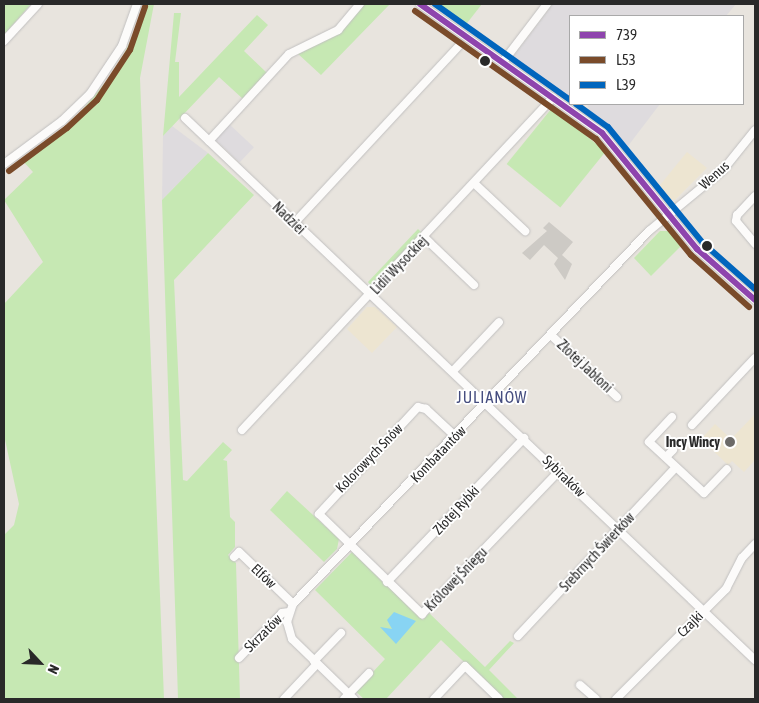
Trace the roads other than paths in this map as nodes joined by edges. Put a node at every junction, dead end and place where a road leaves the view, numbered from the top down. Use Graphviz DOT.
graph roads {
  1 [pos="38,4"];
  2 [pos="137,4"];
  3 [pos="360,4"];
  4 [pos="420,4"];
  5 [pos="547,4"];
  6 [pos="4,41"];
  7 [pos="460,45"];
  8 [pos="503,62"];
  9 [pos="553,98"];
  10 [pos="185,118"];
  11 [pos="755,130"];
  12 [pos="208,140"];
  13 [pos="4,164"];
  14 [pos="475,184"];
  15 [pos="755,196"];
  16 [pos="668,214"];
  17 [pos="299,218"];
  18 [pos="525,231"];
  19 [pos="425,238"];
  20 [pos="755,244"];
  21 [pos="474,284"];
  22 [pos="370,294"];
  23 [pos="755,300"];
  24 [pos="499,322"];
  25 [pos="552,336"];
  26 [pos="755,358"];
  27 [pos="453,371"];
  28 [pos="617,397"];
  29 [pos="487,403"];
  30 [pos="672,417"];
  31 [pos="692,425"];
  32 [pos="242,430"];
  33 [pos="455,436"];
  34 [pos="524,438"];
  35 [pos="673,450"];
  36 [pos="666,457"];
  37 [pos="676,467"];
  38 [pos="727,469"];
  39 [pos="558,472"];
  40 [pos="619,528"];
  41 [pos="755,544"];
  42 [pos="349,546"];
  43 [pos="234,557"];
  44 [pos="387,582"];
  45 [pos="294,604"];
  46 [pos="703,611"];
  47 [pos="289,612"];
  48 [pos="341,633"];
  49 [pos="518,636"];
  50 [pos="239,658"];
  51 [pos="755,660"];
  52 [pos="316,663"];
  53 [pos="369,672"];
  54 [pos="580,685"];
  55 [pos="349,698"];
  56 [pos="284,699"];
  57 [pos="434,699"];
  58 [pos="499,699"];
  59 [pos="596,699"];
  60 [pos="616,699"];
  1 -- 6 [label="street"];
  2 -- 13 [label="street"];
  3 -- 12 [label="street"];
  4 -- 8 [label="street"];
  5 -- 8 [label="street"];
  7 -- 17 [label="street"];
  8 -- 9 [label="street"];
  9 -- 14 [label="street, Lidii Wysockiej"];
  9 -- 16 [label="street"];
  10 -- 12 [label="street, Nadziei"];
  11 -- 16 [label="street, Wenus"];
  12 -- 22 [label="street, Nadziei"];
  14 -- 18 [label="street"];
  14 -- 19 [label="street, Lidii Wysockiej"];
  15 -- 20 [label="street"];
  16 -- 23 [label="street"];
  16 -- 25 [label="street, Kombatantów"];
  19 -- 21 [label="street"];
  19 -- 22 [label="street, Lidii Wysockiej"];
  22 -- 27 [label="street, Sybiraków"];
  22 -- 32 [label="street, Lidii Wysockiej"];
  24 -- 27 [label="street"];
  25 -- 28 [label="street, Złotej Jabłoni"];
  25 -- 29 [label="street, Kombatantów"];
  26 -- 31 [label="street"];
  27 -- 29 [label="street, Sybiraków"];
  29 -- 33 [label="street, Kombatantów"];
  29 -- 34 [label="street, Sybiraków"];
  30 -- 36 [label="street"];
  33 -- 42 [label="street, Kombatantów"];
  33 -- 42 [label="street, Kolorowych Snów"];
  34 -- 39 [label="street, Sybiraków"];
  34 -- 44 [label="street, Złotej Rybki"];
  35 -- 36 [label="street"];
  36 -- 37 [label="street"];
  37 -- 38 [label="street"];
  37 -- 40 [label="street, Srebrnych Świerków"];
  39 -- 40 [label="street, Sybiraków"];
  39 -- 44 [label="street, Królowej Śniegu"];
  40 -- 46 [label="street, Sybiraków"];
  40 -- 49 [label="street, Srebrnych Świerków"];
  41 -- 46 [label="street, Czajki"];
  42 -- 44 [label="street, Królowej Śniegu"];
  42 -- 45 [label="street, Kombatantów"];
  43 -- 45 [label="street, Elfów"];
  45 -- 47 [label="street, Kombatantów"];
  46 -- 51 [label="street, Sybiraków"];
  46 -- 60 [label="street, Czajki"];
  47 -- 50 [label="street, Skrzatów"];
  47 -- 52 [label="street"];
  48 -- 52 [label="street"];
  52 -- 55 [label="street"];
  52 -- 56 [label="street"];
  53 -- 55 [label="street"];
  54 -- 59 [label="street"];
  57 -- 58 [label="street"];
}
